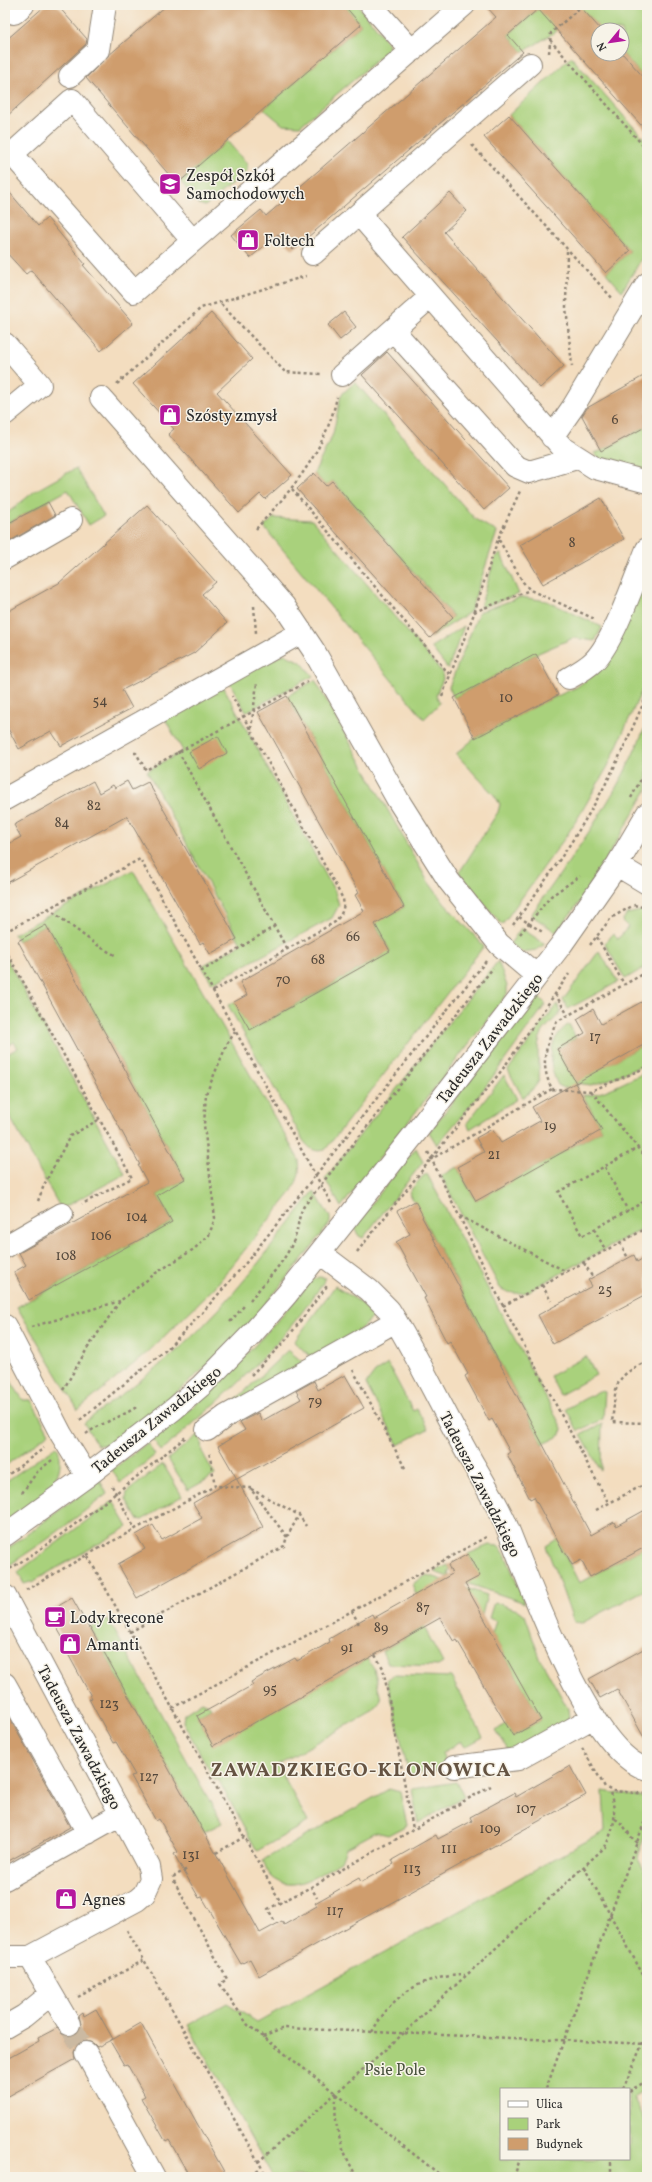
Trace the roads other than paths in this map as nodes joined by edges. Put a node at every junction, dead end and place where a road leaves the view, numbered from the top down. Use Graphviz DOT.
graph roads {
  1 [pos="105,5"];
  2 [pos="371,5"];
  3 [pos="464,5"];
  4 [pos="412,51"];
  5 [pos="530,64"];
  6 [pos="70,76"];
  7 [pos="359,214"];
  8 [pos="192,240"];
  9 [pos="312,254"];
  10 [pos="647,284"];
  11 [pos="430,297"];
  12 [pos="393,330"];
  13 [pos="7,349"];
  14 [pos="342,375"];
  15 [pos="101,398"];
  16 [pos="5,414"];
  17 [pos="552,437"];
  18 [pos="577,458"];
  19 [pos="647,482"];
  20 [pos="71,520"];
  21 [pos="647,549"];
  22 [pos="5,558"];
  23 [pos="302,632"];
  24 [pos="569,678"];
  25 [pos="5,799"];
  26 [pos="647,814"];
  27 [pos="617,865"];
  28 [pos="647,883"];
  29 [pos="537,976"];
  30 [pos="62,1214"];
  31 [pos="5,1247"];
  32 [pos="320,1253"];
  33 [pos="396,1322"];
  34 [pos="12,1333"];
  35 [pos="207,1430"];
  36 [pos="87,1476"];
  37 [pos="5,1535"];
  38 [pos="10,1601"];
  39 [pos="5,1684"];
  40 [pos="594,1717"];
  41 [pos="454,1767"];
  42 [pos="647,1769"];
  43 [pos="121,1814"];
  44 [pos="88,1833"];
  45 [pos="5,1879"];
  46 [pos="5,1957"];
  47 [pos="30,1957"];
  48 [pos="5,2027"];
  49 [pos="86,2054"];
  50 [pos="154,2177"];
  1 -- 6 [label="street"];
  2 -- 4 [label="street"];
  3 -- 4 [label="street"];
  4 -- 8 [label="street"];
  5 -- 7 [label="street"];
  7 -- 9 [label="street"];
  7 -- 11 [label="street"];
  8 -- 8 [label="street"];
  10 -- 17 [label="street"];
  11 -- 12 [label="street"];
  11 -- 17 [label="street"];
  12 -- 14 [label="street"];
  12 -- 18 [label="street"];
  13 -- 16 [label="street"];
  15 -- 23 [label="street"];
  17 -- 18 [label="street"];
  18 -- 19 [label="street"];
  20 -- 22 [label="street"];
  21 -- 24 [label="street"];
  23 -- 25 [label="street"];
  23 -- 29 [label="street"];
  26 -- 27 [label="street, Tadeusza Zawadzkiego"];
  27 -- 28 [label="street"];
  27 -- 29 [label="street, Tadeusza Zawadzkiego"];
  29 -- 32 [label="street, Tadeusza Zawadzkiego"];
  30 -- 31 [label="street"];
  32 -- 33 [label="street, Tadeusza Zawadzkiego"];
  32 -- 36 [label="street, Tadeusza Zawadzkiego"];
  33 -- 35 [label="street"];
  33 -- 40 [label="street, Tadeusza Zawadzkiego"];
  34 -- 36 [label="street, Tadeusza Zawadzkiego"];
  36 -- 37 [label="street, Tadeusza Zawadzkiego"];
  38 -- 43 [label="street, Tadeusza Zawadzkiego"];
  39 -- 44 [label="street"];
  40 -- 41 [label="street"];
  40 -- 42 [label="street, Tadeusza Zawadzkiego"];
  43 -- 44 [label="street"];
  43 -- 47 [label="street, Tadeusza Zawadzkiego"];
  44 -- 45 [label="street"];
  46 -- 47 [label="street"];
  47 -- 48 [label="street"];
  49 -- 50 [label="street"];
}
